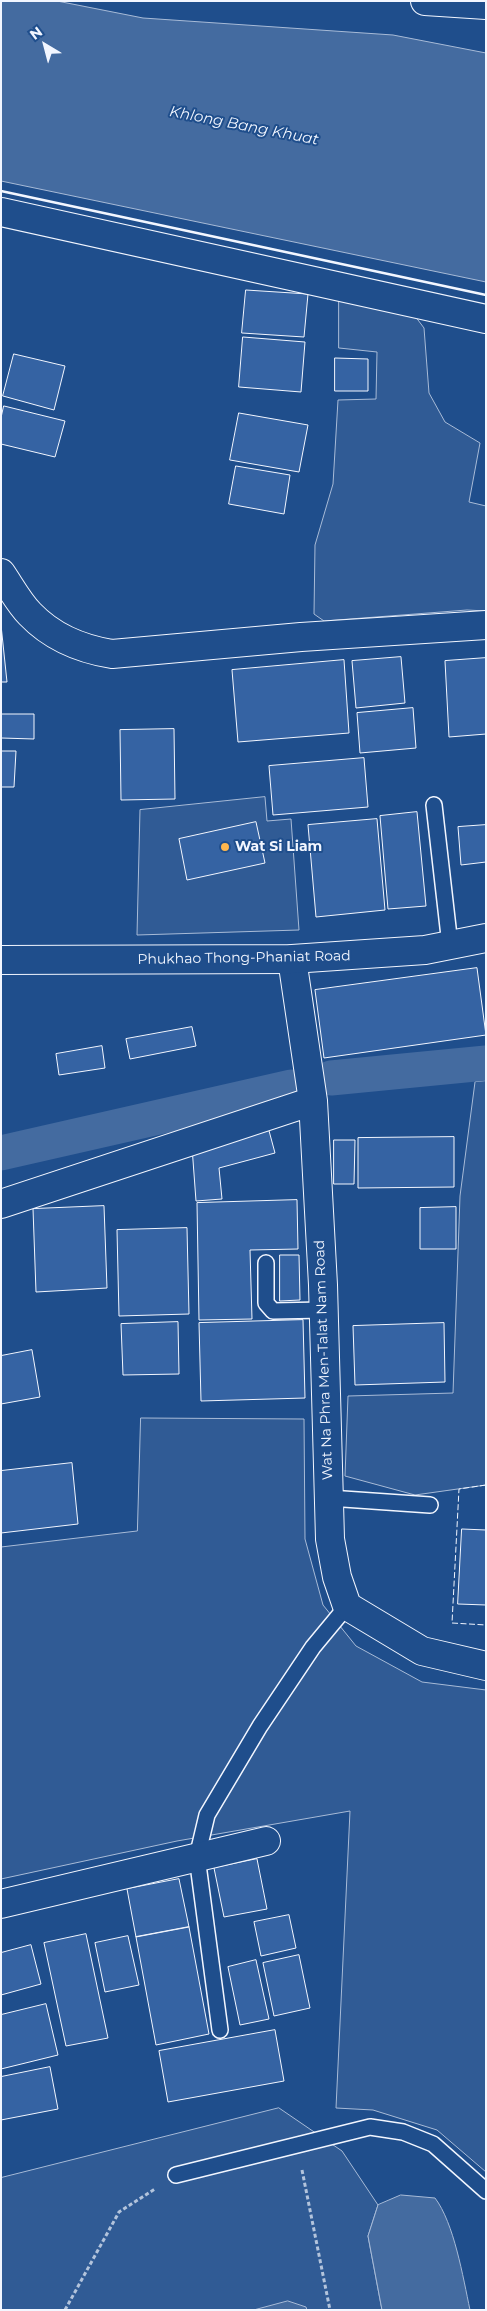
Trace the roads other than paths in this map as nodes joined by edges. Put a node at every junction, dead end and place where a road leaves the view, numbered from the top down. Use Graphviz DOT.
graph roads {
  1 [pos="425,1"];
  2 [pos="486,5"];
  3 [pos="1,212"];
  4 [pos="486,319"];
  5 [pos="1,573"];
  6 [pos="486,625"];
  7 [pos="434,805"];
  8 [pos="486,938"];
  9 [pos="450,945"];
  10 [pos="1,960"];
  11 [pos="292,960"];
  12 [pos="313,1101"];
  13 [pos="1,1204"];
  14 [pos="266,1263"];
  15 [pos="323,1310"];
  16 [pos="329,1498"];
  17 [pos="430,1505"];
  18 [pos="347,1606"];
  19 [pos="486,1666"];
  20 [pos="266,1841"];
  21 [pos="197,1857"];
  22 [pos="1,1904"];
  23 [pos="220,2030"];
  24 [pos="176,2175"];
  25 [pos="486,2191"];
  1 -- 2 [label="street"];
  3 -- 4 [label="street"];
  5 -- 6 [label="street"];
  7 -- 9 [label="lane"];
  8 -- 9 [label="street, Phukhao Thong-Phaniat Road"];
  9 -- 11 [label="street, Phukhao Thong-Phaniat Road"];
  10 -- 11 [label="street, Phukhao Thong-Phaniat Road"];
  11 -- 12 [label="street, Wat Na Phra Men-Talat Nam Road"];
  12 -- 13 [label="street"];
  12 -- 15 [label="street, Wat Na Phra Men-Talat Nam Road"];
  14 -- 15 [label="lane"];
  15 -- 16 [label="street, Wat Na Phra Men-Talat Nam Road"];
  16 -- 17 [label="lane"];
  16 -- 18 [label="street, Wat Na Phra Men-Talat Nam Road"];
  18 -- 19 [label="street"];
  18 -- 21 [label="lane"];
  20 -- 21 [label="street"];
  21 -- 22 [label="street"];
  21 -- 23 [label="lane"];
  24 -- 25 [label="lane"];
}
